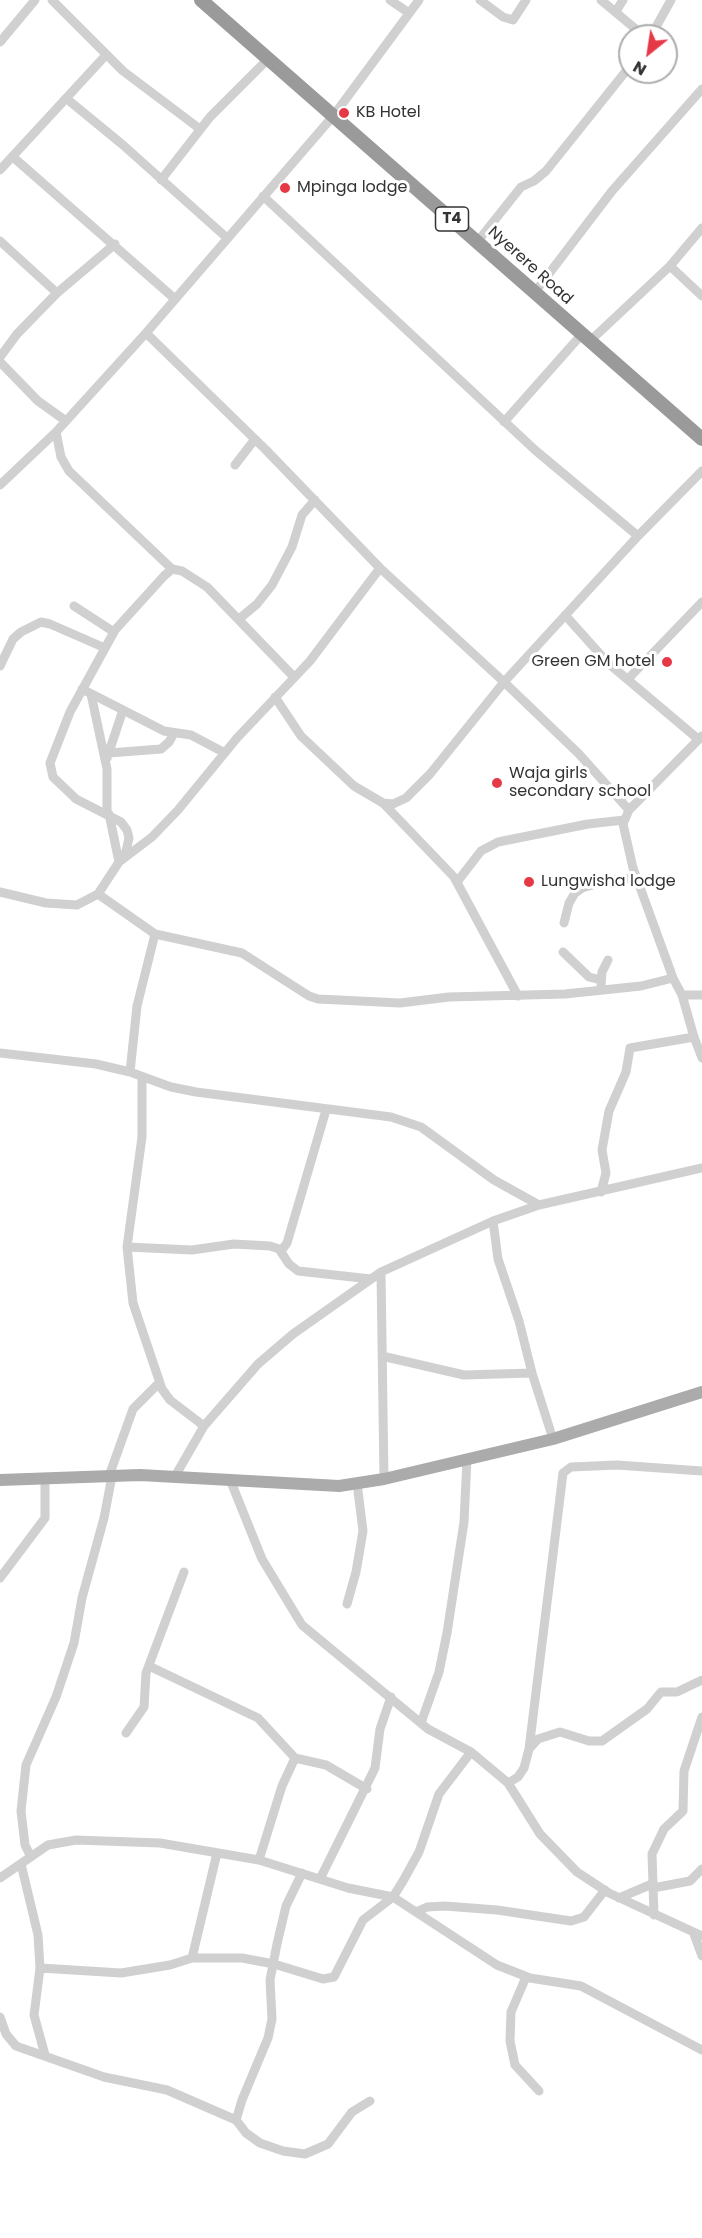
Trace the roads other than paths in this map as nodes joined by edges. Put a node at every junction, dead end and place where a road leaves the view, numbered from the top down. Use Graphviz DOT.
graph roads {
  1 [pos="35,0"];
  2 [pos="52,0"];
  3 [pos="201,0"];
  4 [pos="390,0"];
  5 [pos="419,0"];
  6 [pos="480,0"];
  7 [pos="526,0"];
  8 [pos="601,0"];
  9 [pos="623,0"];
  10 [pos="671,0"];
  11 [pos="616,12"];
  12 [pos="409,13"];
  13 [pos="630,24"];
  14 [pos="658,24"];
  15 [pos="0,42"];
  16 [pos="106,55"];
  17 [pos="268,58"];
  18 [pos="618,81"];
  19 [pos="702,89"];
  20 [pos="67,99"];
  21 [pos="698,102"];
  22 [pos="334,115"];
  23 [pos="200,129"];
  24 [pos="13,157"];
  25 [pos="0,170"];
  26 [pos="161,180"];
  27 [pos="263,196"];
  28 [pos="702,228"];
  29 [pos="227,238"];
  30 [pos="0,241"];
  31 [pos="478,241"];
  32 [pos="115,244"];
  33 [pos="670,266"];
  34 [pos="535,292"];
  35 [pos="57,293"];
  36 [pos="702,296"];
  37 [pos="175,299"];
  38 [pos="146,333"];
  39 [pos="586,338"];
  40 [pos="0,357"];
  41 [pos="0,362"];
  42 [pos="66,421"];
  43 [pos="504,422"];
  44 [pos="56,432"];
  45 [pos="255,439"];
  46 [pos="702,439"];
  47 [pos="235,465"];
  48 [pos="702,471"];
  49 [pos="0,485"];
  50 [pos="315,500"];
  51 [pos="638,536"];
  52 [pos="380,568"];
  53 [pos="172,569"];
  54 [pos="702,602"];
  55 [pos="74,606"];
  56 [pos="565,615"];
  57 [pos="239,619"];
  58 [pos="114,632"];
  59 [pos="105,648"];
  60 [pos="0,666"];
  61 [pos="293,676"];
  62 [pos="628,679"];
  63 [pos="504,682"];
  64 [pos="82,689"];
  65 [pos="92,694"];
  66 [pos="275,698"];
  67 [pos="123,710"];
  68 [pos="174,733"];
  69 [pos="700,737"];
  70 [pos="109,753"];
  71 [pos="225,753"];
  72 [pos="105,763"];
  73 [pos="383,804"];
  74 [pos="629,810"];
  75 [pos="108,814"];
  76 [pos="624,820"];
  77 [pos="122,859"];
  78 [pos="637,878"];
  79 [pos="457,882"];
  80 [pos="0,892"];
  81 [pos="98,894"];
  82 [pos="564,923"];
  83 [pos="155,933"];
  84 [pos="562,952"];
  85 [pos="608,960"];
  86 [pos="673,978"];
  87 [pos="601,986"];
  88 [pos="702,995"];
  89 [pos="518,996"];
  90 [pos="682,996"];
  91 [pos="694,1037"];
  92 [pos="0,1053"];
  93 [pos="702,1058"];
  94 [pos="130,1072"];
  95 [pos="142,1077"];
  96 [pos="326,1110"];
  97 [pos="702,1168"];
  98 [pos="601,1192"];
  99 [pos="538,1205"];
  100 [pos="493,1221"];
  101 [pos="127,1247"];
  102 [pos="281,1251"];
  103 [pos="381,1272"];
  104 [pos="371,1279"];
  105 [pos="382,1356"];
  106 [pos="532,1373"];
  107 [pos="159,1383"];
  108 [pos="702,1392"];
  109 [pos="204,1426"];
  110 [pos="553,1439"];
  111 [pos="467,1459"];
  112 [pos="702,1471"];
  113 [pos="111,1476"];
  114 [pos="45,1478"];
  115 [pos="174,1478"];
  116 [pos="384,1479"];
  117 [pos="0,1480"];
  118 [pos="231,1482"];
  119 [pos="357,1483"];
  120 [pos="184,1572"];
  121 [pos="0,1578"];
  122 [pos="347,1604"];
  123 [pos="149,1666"];
  124 [pos="702,1680"];
  125 [pos="390,1697"];
  126 [pos="702,1717"];
  127 [pos="421,1723"];
  128 [pos="126,1733"];
  129 [pos="529,1749"];
  130 [pos="471,1752"];
  131 [pos="295,1758"];
  132 [pos="508,1783"];
  133 [pos="366,1789"];
  134 [pos="217,1853"];
  135 [pos="31,1857"];
  136 [pos="260,1860"];
  137 [pos="21,1864"];
  138 [pos="702,1869"];
  139 [pos="302,1873"];
  140 [pos="0,1878"];
  141 [pos="320,1879"];
  142 [pos="653,1886"];
  143 [pos="605,1890"];
  144 [pos="393,1897"];
  145 [pos="619,1898"];
  146 [pos="416,1912"];
  147 [pos="654,1915"];
  148 [pos="698,1935"];
  149 [pos="702,1956"];
  150 [pos="192,1958"];
  151 [pos="274,1964"];
  152 [pos="40,1968"];
  153 [pos="526,1977"];
  154 [pos="0,2017"];
  155 [pos="702,2050"];
  156 [pos="45,2055"];
  157 [pos="539,2091"];
  158 [pos="370,2101"];
  159 [pos="236,2120"];
  1 -- 15 [label="street"];
  2 -- 16 [label="street"];
  3 -- 17 [label="highway, Nyerere Road / T4"];
  4 -- 12 [label="street"];
  5 -- 12 [label="street"];
  6 -- 7 [label="street"];
  8 -- 11 [label="street"];
  9 -- 11 [label="street"];
  10 -- 14 [label="street"];
  11 -- 13 [label="street"];
  12 -- 22 [label="street"];
  16 -- 20 [label="street"];
  16 -- 23 [label="street"];
  17 -- 22 [label="highway, Nyerere Road / T4"];
  17 -- 23 [label="street"];
  18 -- 31 [label="street"];
  19 -- 21 [label="street"];
  20 -- 24 [label="street"];
  20 -- 26 [label="street"];
  21 -- 34 [label="street"];
  22 -- 27 [label="street"];
  22 -- 31 [label="highway, Nyerere Road / T4"];
  23 -- 26 [label="street"];
  24 -- 25 [label="street"];
  24 -- 32 [label="street"];
  26 -- 29 [label="street"];
  27 -- 29 [label="street"];
  27 -- 43 [label="street"];
  28 -- 33 [label="street"];
  29 -- 37 [label="street"];
  30 -- 35 [label="street"];
  31 -- 34 [label="highway, Nyerere Road / T4"];
  32 -- 35 [label="street"];
  32 -- 37 [label="street"];
  33 -- 36 [label="street"];
  33 -- 39 [label="street"];
  34 -- 39 [label="highway, Nyerere Road / T4"];
  35 -- 40 [label="street"];
  37 -- 38 [label="street"];
  38 -- 42 [label="street"];
  38 -- 45 [label="street"];
  39 -- 43 [label="street"];
  39 -- 46 [label="highway, Nyerere Road / T4"];
  41 -- 42 [label="street"];
  42 -- 44 [label="street"];
  43 -- 51 [label="street"];
  44 -- 49 [label="street"];
  44 -- 53 [label="street"];
  45 -- 47 [label="street"];
  45 -- 50 [label="street"];
  48 -- 51 [label="street"];
  50 -- 52 [label="street"];
  50 -- 57 [label="street"];
  51 -- 56 [label="street"];
  52 -- 61 [label="street"];
  52 -- 63 [label="street"];
  53 -- 57 [label="street"];
  53 -- 58 [label="street"];
  54 -- 62 [label="street"];
  55 -- 58 [label="street"];
  56 -- 62 [label="street"];
  56 -- 63 [label="street"];
  57 -- 61 [label="street"];
  58 -- 59 [label="street"];
  59 -- 60 [label="street"];
  59 -- 64 [label="street"];
  61 -- 66 [label="street"];
  62 -- 69 [label="street"];
  63 -- 73 [label="street"];
  63 -- 74 [label="street"];
  64 -- 65 [label="street"];
  64 -- 75 [label="street"];
  65 -- 67 [label="street"];
  65 -- 72 [label="street"];
  66 -- 71 [label="street"];
  66 -- 73 [label="street"];
  67 -- 68 [label="street"];
  67 -- 70 [label="street"];
  68 -- 70 [label="street"];
  68 -- 71 [label="street"];
  69 -- 74 [label="street"];
  70 -- 72 [label="street"];
  71 -- 77 [label="street"];
  72 -- 75 [label="street"];
  73 -- 79 [label="street"];
  74 -- 76 [label="street"];
  75 -- 77 [label="street"];
  75 -- 77 [label="street"];
  76 -- 78 [label="street"];
  76 -- 79 [label="street"];
  77 -- 81 [label="street"];
  78 -- 82 [label="street"];
  78 -- 86 [label="street"];
  79 -- 89 [label="street"];
  80 -- 81 [label="street"];
  81 -- 83 [label="street"];
  83 -- 89 [label="street"];
  83 -- 94 [label="street"];
  84 -- 87 [label="street"];
  85 -- 87 [label="street"];
  86 -- 87 [label="street"];
  86 -- 90 [label="street"];
  87 -- 89 [label="street"];
  88 -- 90 [label="street"];
  90 -- 91 [label="street"];
  91 -- 93 [label="street"];
  91 -- 98 [label="street"];
  92 -- 94 [label="street"];
  94 -- 95 [label="street"];
  95 -- 96 [label="street"];
  95 -- 101 [label="street"];
  96 -- 99 [label="street"];
  96 -- 102 [label="street"];
  97 -- 98 [label="street"];
  98 -- 99 [label="street"];
  99 -- 100 [label="street"];
  100 -- 103 [label="street"];
  100 -- 106 [label="street"];
  101 -- 102 [label="street"];
  101 -- 107 [label="street"];
  102 -- 104 [label="street"];
  103 -- 104 [label="street"];
  103 -- 105 [label="street"];
  104 -- 109 [label="street"];
  105 -- 106 [label="street"];
  105 -- 116 [label="street"];
  106 -- 110 [label="street"];
  107 -- 109 [label="street"];
  107 -- 113 [label="street"];
  108 -- 110 [label="main road"];
  109 -- 115 [label="street"];
  110 -- 111 [label="main road"];
  111 -- 116 [label="main road"];
  111 -- 127 [label="street"];
  112 -- 129 [label="street"];
  113 -- 114 [label="main road"];
  113 -- 115 [label="main road"];
  113 -- 135 [label="street"];
  114 -- 117 [label="main road"];
  114 -- 121 [label="street"];
  115 -- 118 [label="main road"];
  116 -- 119 [label="main road"];
  118 -- 119 [label="main road"];
  118 -- 125 [label="street"];
  119 -- 122 [label="street"];
  120 -- 123 [label="street"];
  123 -- 128 [label="street"];
  123 -- 131 [label="street"];
  124 -- 129 [label="street"];
  125 -- 127 [label="street"];
  125 -- 133 [label="street"];
  126 -- 142 [label="street"];
  127 -- 130 [label="street"];
  129 -- 132 [label="street"];
  130 -- 132 [label="street"];
  130 -- 144 [label="street"];
  131 -- 133 [label="street"];
  131 -- 136 [label="street"];
  132 -- 143 [label="street"];
  133 -- 141 [label="street"];
  134 -- 135 [label="street"];
  134 -- 136 [label="street"];
  134 -- 150 [label="street"];
  135 -- 137 [label="street"];
  136 -- 139 [label="street"];
  137 -- 140 [label="street"];
  137 -- 152 [label="street"];
  138 -- 142 [label="street"];
  139 -- 141 [label="street"];
  139 -- 151 [label="street"];
  141 -- 144 [label="street"];
  142 -- 145 [label="street"];
  142 -- 147 [label="street"];
  143 -- 145 [label="street"];
  143 -- 146 [label="street"];
  144 -- 146 [label="street"];
  144 -- 151 [label="street"];
  145 -- 147 [label="street"];
  146 -- 153 [label="street"];
  147 -- 148 [label="street"];
  148 -- 149 [label="street"];
  150 -- 151 [label="street"];
  150 -- 152 [label="street"];
  151 -- 159 [label="street"];
  152 -- 156 [label="street"];
  153 -- 155 [label="street"];
  153 -- 157 [label="street"];
  154 -- 156 [label="street"];
  156 -- 159 [label="street"];
  158 -- 159 [label="street"];
}
